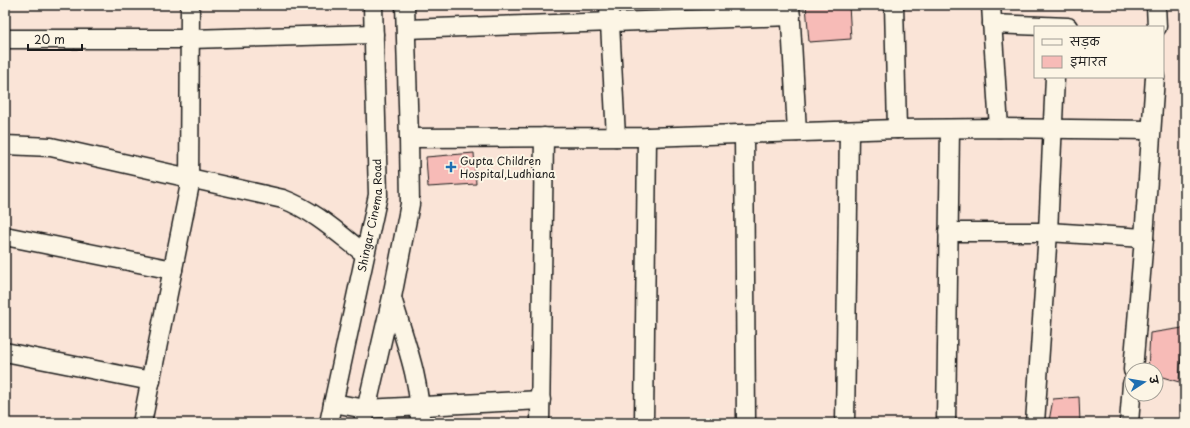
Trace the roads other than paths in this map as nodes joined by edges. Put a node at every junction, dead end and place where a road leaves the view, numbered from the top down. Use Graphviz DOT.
graph roads {
  1 [pos="190,5"];
  2 [pos="373,5"];
  3 [pos="405,5"];
  4 [pos="894,5"];
  5 [pos="991,5"];
  6 [pos="1156,5"];
  7 [pos="791,10"];
  8 [pos="609,13"];
  9 [pos="992,24"];
  10 [pos="1035,26"];
  11 [pos="1157,26"];
  12 [pos="406,29"];
  13 [pos="374,34"];
  14 [pos="5,39"];
  15 [pos="190,40"];
  16 [pos="1055,78"];
  17 [pos="1155,78"];
  18 [pos="999,128"];
  19 [pos="897,129"];
  20 [pos="950,129"];
  21 [pos="1053,129"];
  22 [pos="1151,130"];
  23 [pos="797,132"];
  24 [pos="849,132"];
  25 [pos="744,134"];
  26 [pos="544,137"];
  27 [pos="616,137"];
  28 [pos="647,137"];
  29 [pos="409,138"];
  30 [pos="5,145"];
  31 [pos="190,177"];
  32 [pos="948,232"];
  33 [pos="1048,232"];
  34 [pos="5,236"];
  35 [pos="1144,238"];
  36 [pos="365,254"];
  37 [pos="173,270"];
  38 [pos="392,297"];
  39 [pos="5,352"];
  40 [pos="1134,362"];
  41 [pos="151,381"];
  42 [pos="541,400"];
  43 [pos="1131,402"];
  44 [pos="333,403"];
  45 [pos="420,415"];
  46 [pos="364,416"];
  47 [pos="142,423"];
  48 [pos="329,423"];
  49 [pos="540,423"];
  50 [pos="644,423"];
  51 [pos="746,423"];
  52 [pos="845,423"];
  53 [pos="946,423"];
  54 [pos="1035,423"];
  55 [pos="1129,423"];
  1 -- 15 [label="street"];
  2 -- 13 [label="street, Shingar Cinema Road"];
  3 -- 12 [label="street"];
  4 -- 19 [label="street"];
  5 -- 9 [label="street"];
  6 -- 11 [label="street"];
  7 -- 8 [label="street"];
  7 -- 23 [label="street"];
  8 -- 12 [label="street"];
  8 -- 27 [label="street"];
  9 -- 10 [label="street"];
  9 -- 18 [label="street"];
  12 -- 29 [label="street"];
  13 -- 15 [label="street"];
  13 -- 36 [label="street, Shingar Cinema Road"];
  14 -- 15 [label="street"];
  15 -- 31 [label="street"];
  16 -- 21 [label="street"];
  17 -- 22 [label="street"];
  18 -- 20 [label="street"];
  18 -- 21 [label="street"];
  19 -- 20 [label="street"];
  19 -- 24 [label="street"];
  20 -- 32 [label="street"];
  21 -- 22 [label="street"];
  21 -- 33 [label="street"];
  22 -- 35 [label="street"];
  23 -- 24 [label="street"];
  23 -- 25 [label="street"];
  24 -- 52 [label="street"];
  25 -- 28 [label="street"];
  25 -- 51 [label="street"];
  26 -- 27 [label="street"];
  26 -- 29 [label="street"];
  26 -- 42 [label="street"];
  27 -- 28 [label="street"];
  28 -- 50 [label="street"];
  29 -- 38 [label="street"];
  30 -- 31 [label="street"];
  31 -- 36 [label="street"];
  31 -- 37 [label="street"];
  32 -- 33 [label="street"];
  32 -- 53 [label="street"];
  33 -- 35 [label="street"];
  33 -- 54 [label="street"];
  34 -- 37 [label="street"];
  35 -- 40 [label="street"];
  36 -- 44 [label="street, Shingar Cinema Road"];
  37 -- 41 [label="street"];
  38 -- 45 [label="street"];
  38 -- 46 [label="street"];
  39 -- 41 [label="street"];
  41 -- 47 [label="street"];
  42 -- 45 [label="street"];
  42 -- 49 [label="street"];
  43 -- 55 [label="street"];
  44 -- 46 [label="street"];
  44 -- 48 [label="street, Shingar Cinema Road"];
  45 -- 46 [label="street"];
}
